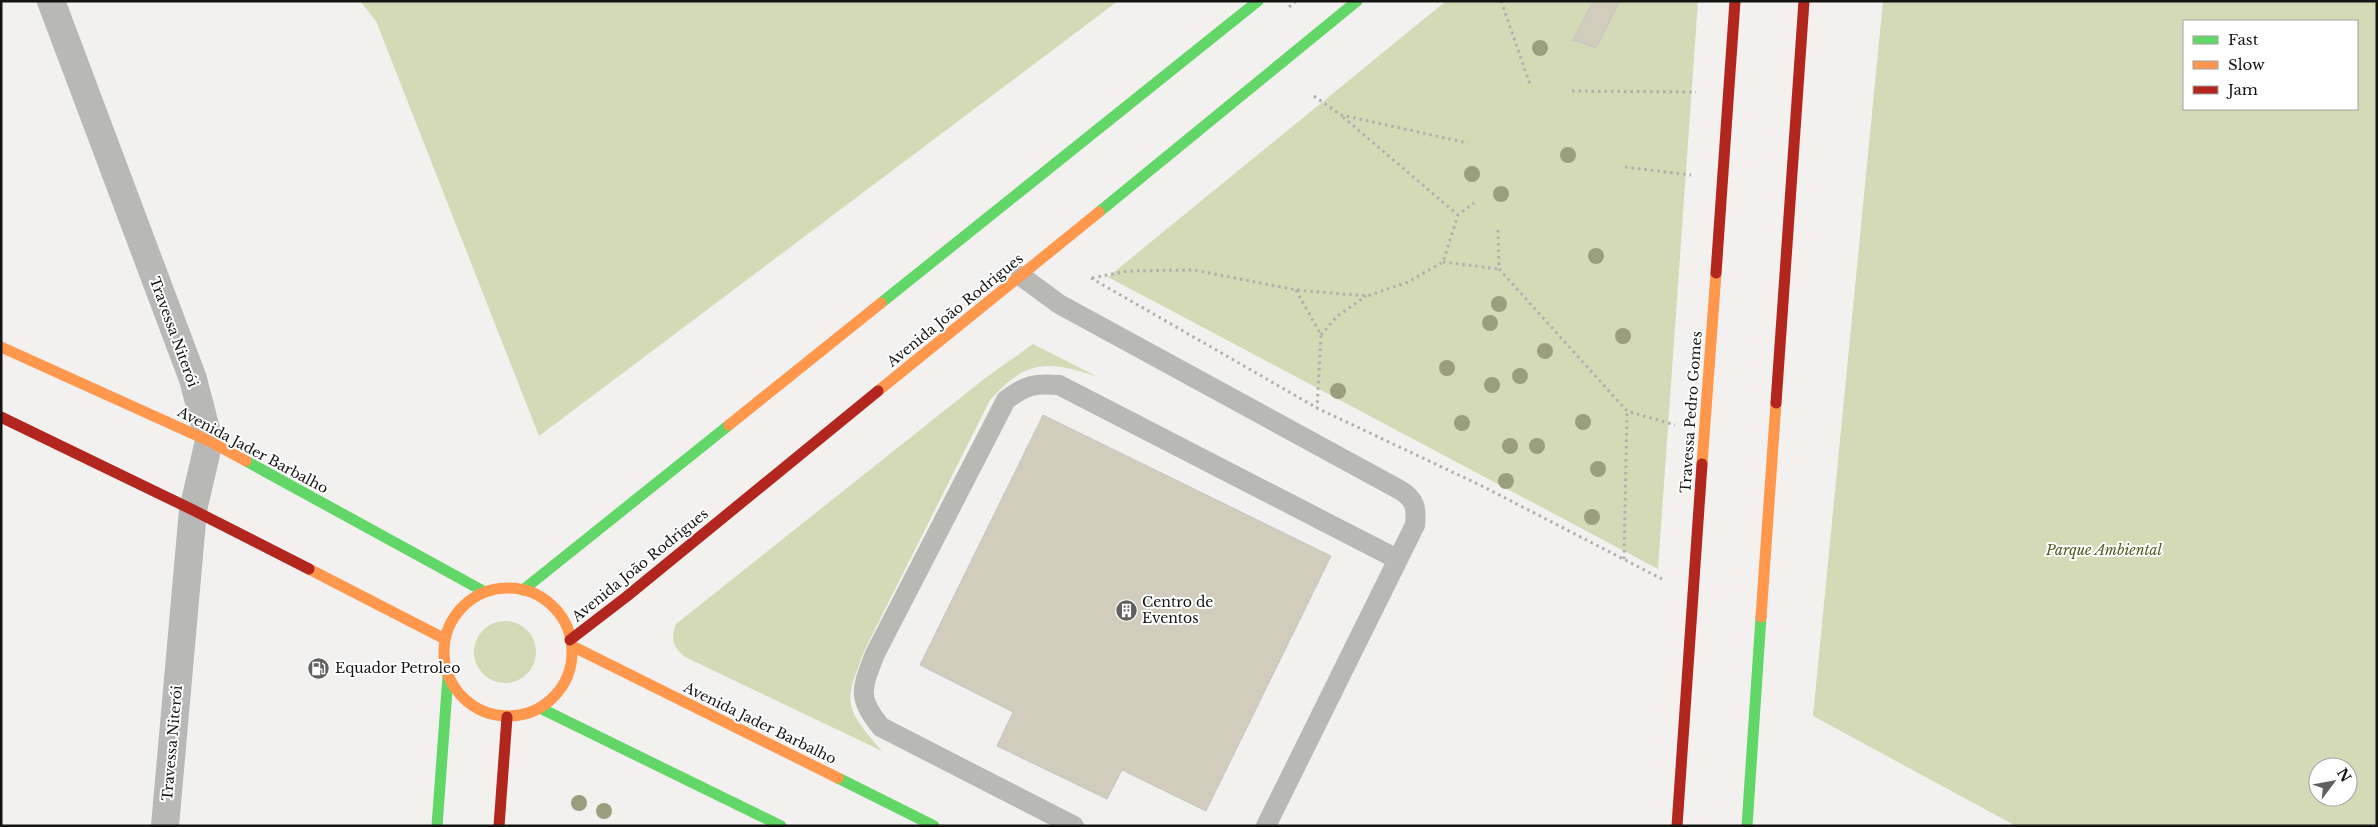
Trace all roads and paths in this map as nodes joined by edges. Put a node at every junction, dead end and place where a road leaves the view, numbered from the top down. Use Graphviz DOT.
graph roads {
  1 [pos="51,1"];
  2 [pos="1258,1"];
  3 [pos="1357,1"];
  4 [pos="1501,1"];
  5 [pos="1735,1"];
  6 [pos="1804,1"];
  7 [pos="1531,87"];
  8 [pos="1572,91"];
  9 [pos="1697,92"];
  10 [pos="1314,96"];
  11 [pos="1341,115"];
  12 [pos="1468,143"];
  13 [pos="1624,167"];
  14 [pos="1691,175"];
  15 [pos="1474,203"];
  16 [pos="1458,215"];
  17 [pos="1498,230"];
  18 [pos="1444,262"];
  19 [pos="1499,269"];
  20 [pos="1021,276"];
  21 [pos="1296,290"];
  22 [pos="1367,296"];
  23 [pos="1321,335"];
  24 [pos="1,347"];
  25 [pos="1318,408"];
  26 [pos="1627,411"];
  27 [pos="1,417"];
  28 [pos="1675,425"];
  29 [pos="209,441"];
  30 [pos="193,510"];
  31 [pos="1397,560"];
  32 [pos="1624,560"];
  33 [pos="1665,580"];
  34 [pos="523,590"];
  35 [pos="485,592"];
  36 [pos="445,639"];
  37 [pos="571,643"];
  38 [pos="448,676"];
  39 [pos="540,708"];
  40 [pos="507,717"];
  41 [pos="164,826"];
  42 [pos="437,826"];
  43 [pos="500,826"];
  44 [pos="781,826"];
  45 [pos="934,826"];
  46 [pos="1074,826"];
  47 [pos="1266,826"];
  48 [pos="1677,826"];
  49 [pos="1747,826"];
  1 -- 29 [label="street, Travessa Niterói"];
  2 -- 34 [label="main road"];
  3 -- 20 [label="main road, Avenida João Rodrigues"];
  4 -- 7 [label="path"];
  5 -- 48 [label="main road, Travessa Pedro Gomes"];
  6 -- 49 [label="main road"];
  8 -- 9 [label="path"];
  10 -- 11 [label="path"];
  11 -- 12 [label="path"];
  11 -- 16 [label="path"];
  13 -- 14 [label="path"];
  15 -- 16 [label="path"];
  16 -- 18 [label="path"];
  17 -- 19 [label="path"];
  18 -- 19 [label="path"];
  18 -- 22 [label="path"];
  19 -- 26 [label="path"];
  20 -- 31 [label="lane"];
  20 -- 37 [label="main road, Avenida João Rodrigues"];
  21 -- 22 [label="path"];
  21 -- 23 [label="path"];
  21 -- 25 [label="path"];
  22 -- 23 [label="path"];
  23 -- 25 [label="path"];
  24 -- 29 [label="main road, Avenida Jader Barbalho"];
  25 -- 32 [label="path"];
  26 -- 28 [label="path"];
  26 -- 32 [label="path"];
  27 -- 30 [label="main road"];
  29 -- 30 [label="street, Travessa Niterói"];
  29 -- 35 [label="main road, Avenida Jader Barbalho"];
  30 -- 36 [label="main road"];
  30 -- 41 [label="street, Travessa Niterói"];
  31 -- 46 [label="lane"];
  31 -- 47 [label="lane"];
  32 -- 33 [label="path"];
  34 -- 35 [label="main road"];
  34 -- 37 [label="main road"];
  35 -- 36 [label="main road"];
  36 -- 38 [label="main road"];
  37 -- 39 [label="main road"];
  37 -- 45 [label="main road, Avenida Jader Barbalho"];
  38 -- 40 [label="main road"];
  38 -- 42 [label="main road"];
  39 -- 40 [label="main road"];
  39 -- 44 [label="main road"];
  40 -- 43 [label="main road"];
}
